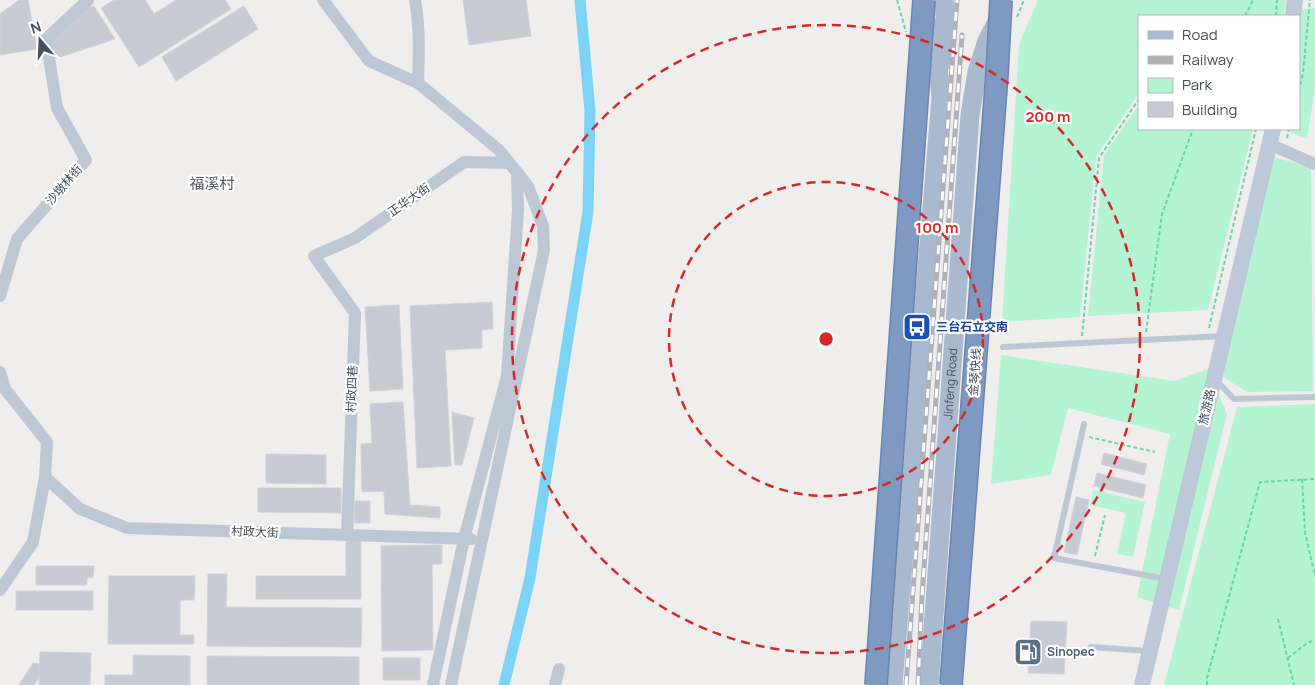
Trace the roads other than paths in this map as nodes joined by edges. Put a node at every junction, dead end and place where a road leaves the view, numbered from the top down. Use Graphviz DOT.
graph roads {
  1 [pos="88,0"];
  2 [pos="323,0"];
  3 [pos="415,0"];
  4 [pos="919,0"];
  5 [pos="924,0"];
  6 [pos="944,0"];
  7 [pos="1001,0"];
  8 [pos="1009,0"];
  9 [pos="1295,0"];
  10 [pos="1293,15"];
  11 [pos="418,84"];
  12 [pos="941,97"];
  13 [pos="1271,136"];
  14 [pos="1315,164"];
  15 [pos="513,168"];
  16 [pos="314,256"];
  17 [pos="0,296"];
  18 [pos="1223,336"];
  19 [pos="1002,347"];
  20 [pos="0,372"];
  21 [pos="1214,377"];
  22 [pos="1315,397"];
  23 [pos="1084,424"];
  24 [pos="45,477"];
  25 [pos="347,535"];
  26 [pos="464,539"];
  27 [pos="482,540"];
  28 [pos="1166,579"];
  29 [pos="0,590"];
  30 [pos="1091,647"];
  31 [pos="1149,651"];
  32 [pos="559,669"];
  33 [pos="433,685"];
  34 [pos="451,685"];
  35 [pos="555,685"];
  36 [pos="876,685"];
  37 [pos="893,685"];
  38 [pos="929,685"];
  39 [pos="951,685"];
  40 [pos="1142,685"];
  1 -- 17 [label="street, 沙墩林街"];
  2 -- 11 [label="street"];
  3 -- 11 [label="street"];
  4 -- 12 [label="main road"];
  5 -- 36 [label="highway, bridge"];
  6 -- 12 [label="main road"];
  7 -- 39 [label="highway, 金琴快线, bridge"];
  8 -- 38 [label="main road, Jinfeng Road"];
  9 -- 10 [label="street"];
  11 -- 15 [label="street"];
  12 -- 37 [label="main road"];
  13 -- 14 [label="street"];
  13 -- 18 [label="street, 旅游路"];
  15 -- 16 [label="street, 正华大街"];
  15 -- 26 [label="street"];
  15 -- 27 [label="street"];
  16 -- 25 [label="street, 村政四巷"];
  18 -- 19 [label="lane"];
  18 -- 21 [label="street, 旅游路"];
  20 -- 24 [label="street"];
  21 -- 22 [label="lane"];
  21 -- 28 [label="street, 旅游路"];
  23 -- 28 [label="lane"];
  24 -- 25 [label="street, 村政大街"];
  24 -- 29 [label="street"];
  25 -- 26 [label="street, 村政大街"];
  26 -- 27 [label="street, 村政大街"];
  26 -- 33 [label="street"];
  27 -- 34 [label="street"];
  28 -- 31 [label="street, 旅游路"];
  30 -- 31 [label="lane"];
  31 -- 40 [label="street, 旅游路"];
  32 -- 35 [label="street"];
}
